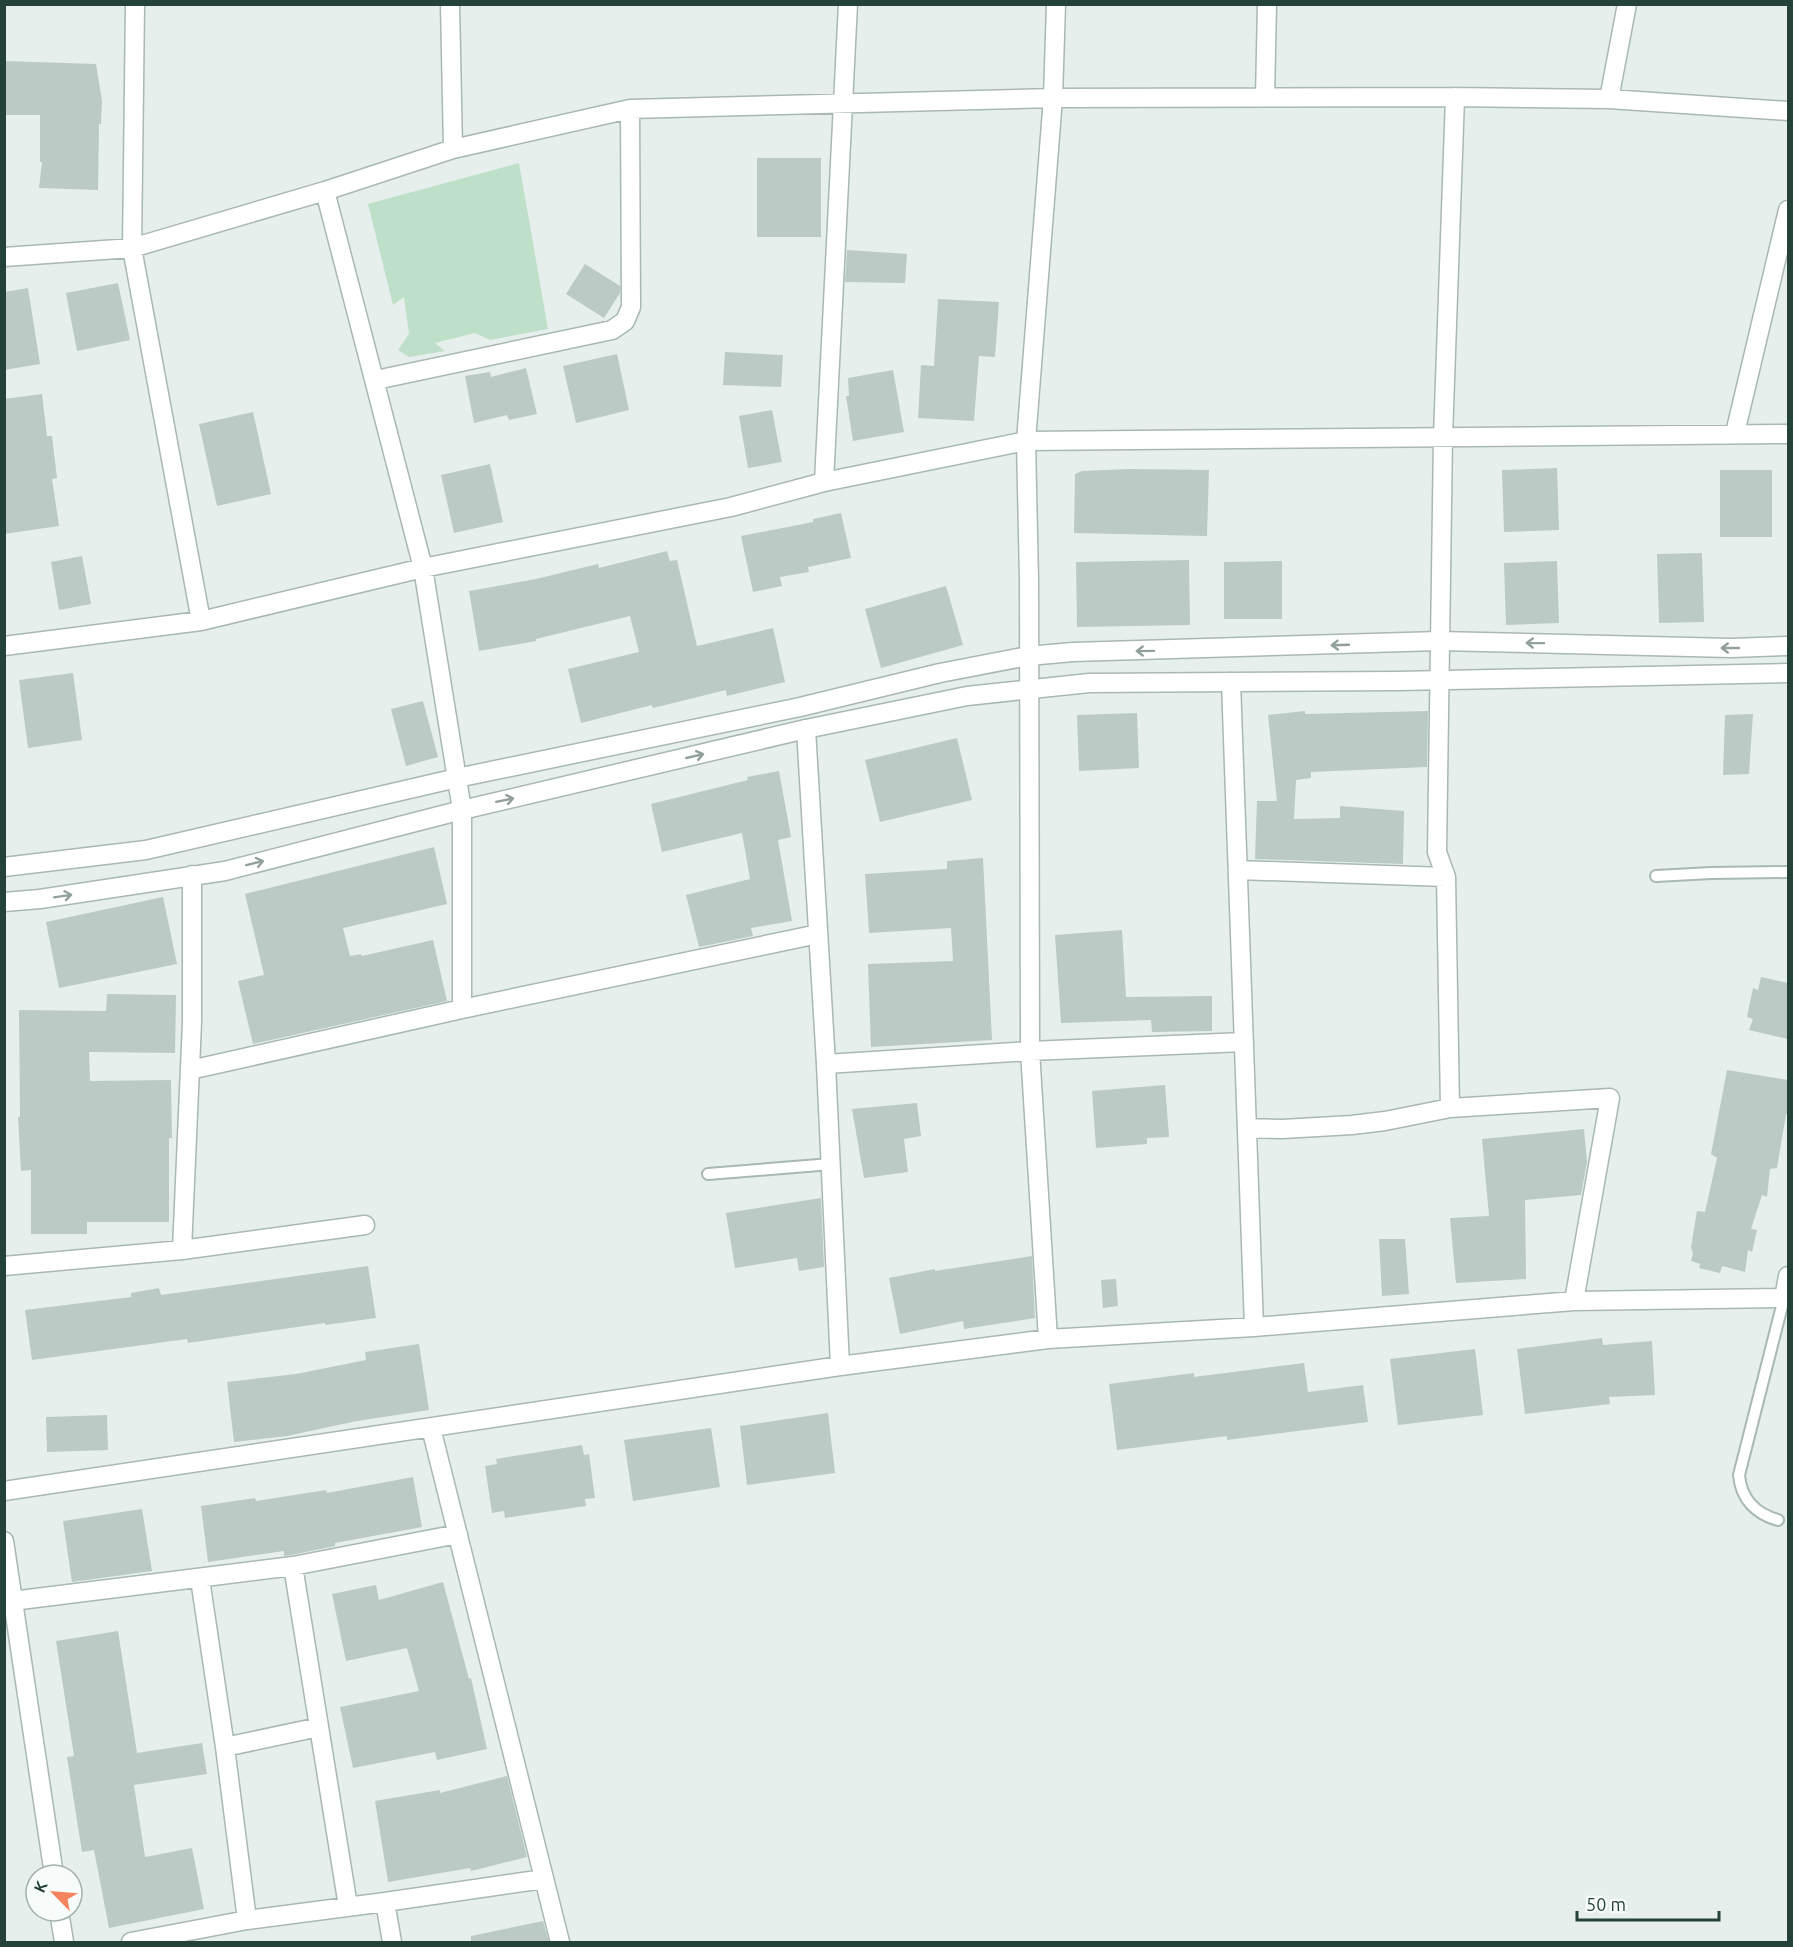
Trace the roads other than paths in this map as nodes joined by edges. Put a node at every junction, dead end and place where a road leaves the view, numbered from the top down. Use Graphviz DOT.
graph roads {
  1 [pos="135,4"];
  2 [pos="450,4"];
  3 [pos="848,4"];
  4 [pos="1056,4"];
  5 [pos="1267,4"];
  6 [pos="1627,4"];
  7 [pos="1265,97"];
  8 [pos="1455,97"];
  9 [pos="1053,98"];
  10 [pos="1609,99"];
  11 [pos="843,105"];
  12 [pos="630,109"];
  13 [pos="1788,111"];
  14 [pos="453,149"];
  15 [pos="325,191"];
  16 [pos="1788,210"];
  17 [pos="132,248"];
  18 [pos="4,257"];
  19 [pos="376,380"];
  20 [pos="1735,433"];
  21 [pos="1788,434"];
  22 [pos="1443,437"];
  23 [pos="1026,441"];
  24 [pos="824,482"];
  25 [pos="423,568"];
  26 [pos="201,621"];
  27 [pos="1438,641"];
  28 [pos="4,646"];
  29 [pos="1788,646"];
  30 [pos="1028,656"];
  31 [pos="1788,673"];
  32 [pos="1438,679"];
  33 [pos="1231,682"];
  34 [pos="1029,689"];
  35 [pos="806,729"];
  36 [pos="457,778"];
  37 [pos="462,810"];
  38 [pos="4,867"];
  39 [pos="1238,870"];
  40 [pos="1788,872"];
  41 [pos="192,875"];
  42 [pos="1656,876"];
  43 [pos="1446,877"];
  44 [pos="4,902"];
  45 [pos="818,934"];
  46 [pos="462,1009"];
  47 [pos="1244,1042"];
  48 [pos="1030,1051"];
  49 [pos="826,1064"];
  50 [pos="190,1070"];
  51 [pos="1450,1108"];
  52 [pos="1247,1128"];
  53 [pos="831,1164"];
  54 [pos="708,1174"];
  55 [pos="365,1225"];
  56 [pos="182,1250"];
  57 [pos="4,1266"];
  58 [pos="1788,1276"];
  59 [pos="1786,1298"];
  60 [pos="1574,1300"];
  61 [pos="1254,1327"];
  62 [pos="1048,1339"];
  63 [pos="840,1366"];
  64 [pos="431,1428"];
  65 [pos="4,1491"];
  66 [pos="1778,1520"];
  67 [pos="458,1534"];
  68 [pos="4,1541"];
  69 [pos="292,1566"];
  70 [pos="200,1579"];
  71 [pos="8,1601"];
  72 [pos="319,1726"];
  73 [pos="225,1747"];
  74 [pos="52,1863"];
  75 [pos="544,1879"];
  76 [pos="385,1902"];
  77 [pos="348,1906"];
  78 [pos="247,1920"];
  79 [pos="61,1923"];
  80 [pos="64,1942"];
  81 [pos="131,1942"];
  82 [pos="392,1942"];
  83 [pos="560,1942"];
  1 -- 17 [label="street"];
  2 -- 14 [label="street"];
  3 -- 11 [label="street"];
  4 -- 9 [label="street"];
  5 -- 7 [label="street"];
  6 -- 10 [label="street"];
  7 -- 8 [label="street"];
  7 -- 9 [label="street"];
  8 -- 10 [label="street"];
  8 -- 22 [label="street"];
  9 -- 11 [label="street"];
  9 -- 23 [label="street"];
  10 -- 13 [label="street"];
  11 -- 12 [label="street"];
  11 -- 24 [label="street"];
  12 -- 14 [label="street"];
  12 -- 19 [label="street"];
  14 -- 15 [label="street"];
  15 -- 17 [label="street"];
  15 -- 19 [label="street"];
  16 -- 20 [label="street"];
  17 -- 18 [label="street"];
  17 -- 26 [label="street"];
  19 -- 25 [label="street"];
  20 -- 21 [label="street"];
  20 -- 22 [label="street"];
  22 -- 23 [label="street"];
  22 -- 27 [label="street"];
  23 -- 24 [label="street"];
  23 -- 30 [label="street"];
  24 -- 25 [label="street"];
  25 -- 26 [label="street"];
  25 -- 36 [label="street"];
  26 -- 28 [label="street"];
  29 -- 27 [label="street, one-way"];
  27 -- 30 [label="street, one-way"];
  27 -- 32 [label="street"];
  30 -- 34 [label="street"];
  30 -- 36 [label="street"];
  31 -- 32 [label="street"];
  32 -- 33 [label="street"];
  32 -- 43 [label="street"];
  33 -- 34 [label="street"];
  33 -- 39 [label="street"];
  34 -- 35 [label="street"];
  34 -- 48 [label="street"];
  37 -- 35 [label="street, one-way"];
  35 -- 45 [label="street"];
  36 -- 37 [label="street"];
  36 -- 38 [label="street"];
  41 -- 37 [label="street, one-way"];
  37 -- 46 [label="street"];
  39 -- 43 [label="street"];
  39 -- 47 [label="street"];
  40 -- 42 [label="lane"];
  44 -- 41 [label="street, one-way"];
  41 -- 50 [label="street"];
  43 -- 51 [label="street"];
  45 -- 46 [label="street"];
  45 -- 49 [label="street"];
  46 -- 50 [label="street"];
  47 -- 48 [label="street"];
  47 -- 52 [label="street"];
  48 -- 49 [label="street"];
  48 -- 62 [label="street"];
  49 -- 53 [label="street"];
  50 -- 56 [label="street"];
  51 -- 52 [label="street"];
  51 -- 60 [label="street"];
  52 -- 61 [label="street"];
  53 -- 54 [label="lane"];
  53 -- 63 [label="street"];
  55 -- 56 [label="street"];
  56 -- 57 [label="street"];
  58 -- 59 [label="street"];
  59 -- 60 [label="street"];
  59 -- 66 [label="lane"];
  60 -- 61 [label="street"];
  61 -- 62 [label="street"];
  62 -- 63 [label="street"];
  63 -- 64 [label="street"];
  64 -- 65 [label="street"];
  64 -- 67 [label="street"];
  67 -- 69 [label="street"];
  67 -- 75 [label="street"];
  68 -- 71 [label="street"];
  69 -- 70 [label="street"];
  69 -- 72 [label="street"];
  70 -- 71 [label="street"];
  70 -- 73 [label="street"];
  71 -- 74 [label="street"];
  72 -- 73 [label="street"];
  72 -- 77 [label="street"];
  73 -- 78 [label="street"];
  75 -- 76 [label="street"];
  75 -- 83 [label="street"];
  76 -- 77 [label="street"];
  76 -- 82 [label="street"];
  77 -- 78 [label="street"];
  78 -- 81 [label="street"];
  79 -- 80 [label="street"];
}
